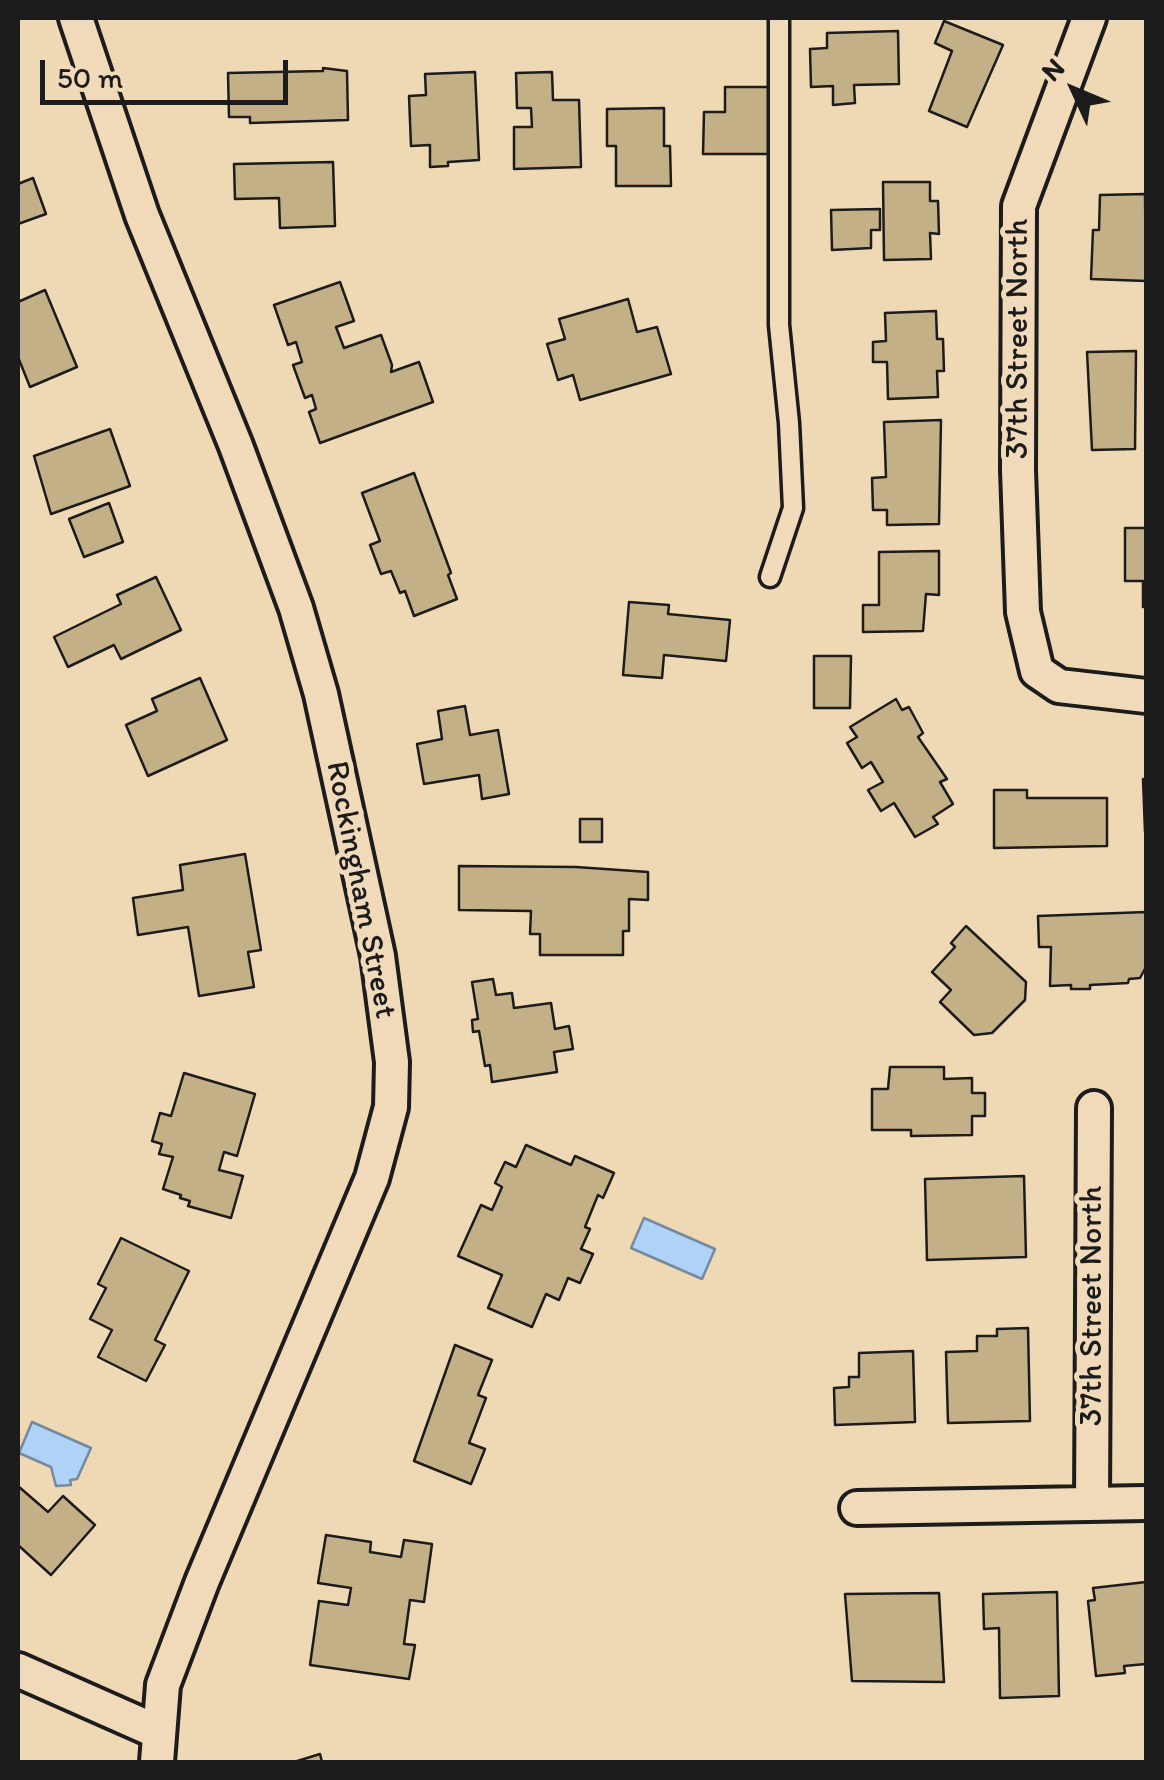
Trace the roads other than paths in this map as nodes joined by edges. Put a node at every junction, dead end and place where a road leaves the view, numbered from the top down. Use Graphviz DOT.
graph roads {
  1 [pos="76,18"];
  2 [pos="778,18"];
  3 [pos="1089,18"];
  4 [pos="770,578"];
  5 [pos="1146,696"];
  6 [pos="1094,1108"];
  7 [pos="1146,1502"];
  8 [pos="1092,1504"];
  9 [pos="857,1508"];
  10 [pos="18,1670"];
  11 [pos="157,1747"];
  1 -- 11 [label="street, Rockingham Street"];
  2 -- 4 [label="lane"];
  3 -- 5 [label="street, 37th Street North"];
  6 -- 8 [label="street, 37th Street North"];
  7 -- 8 [label="street"];
  8 -- 9 [label="street"];
  10 -- 11 [label="street"];
}
